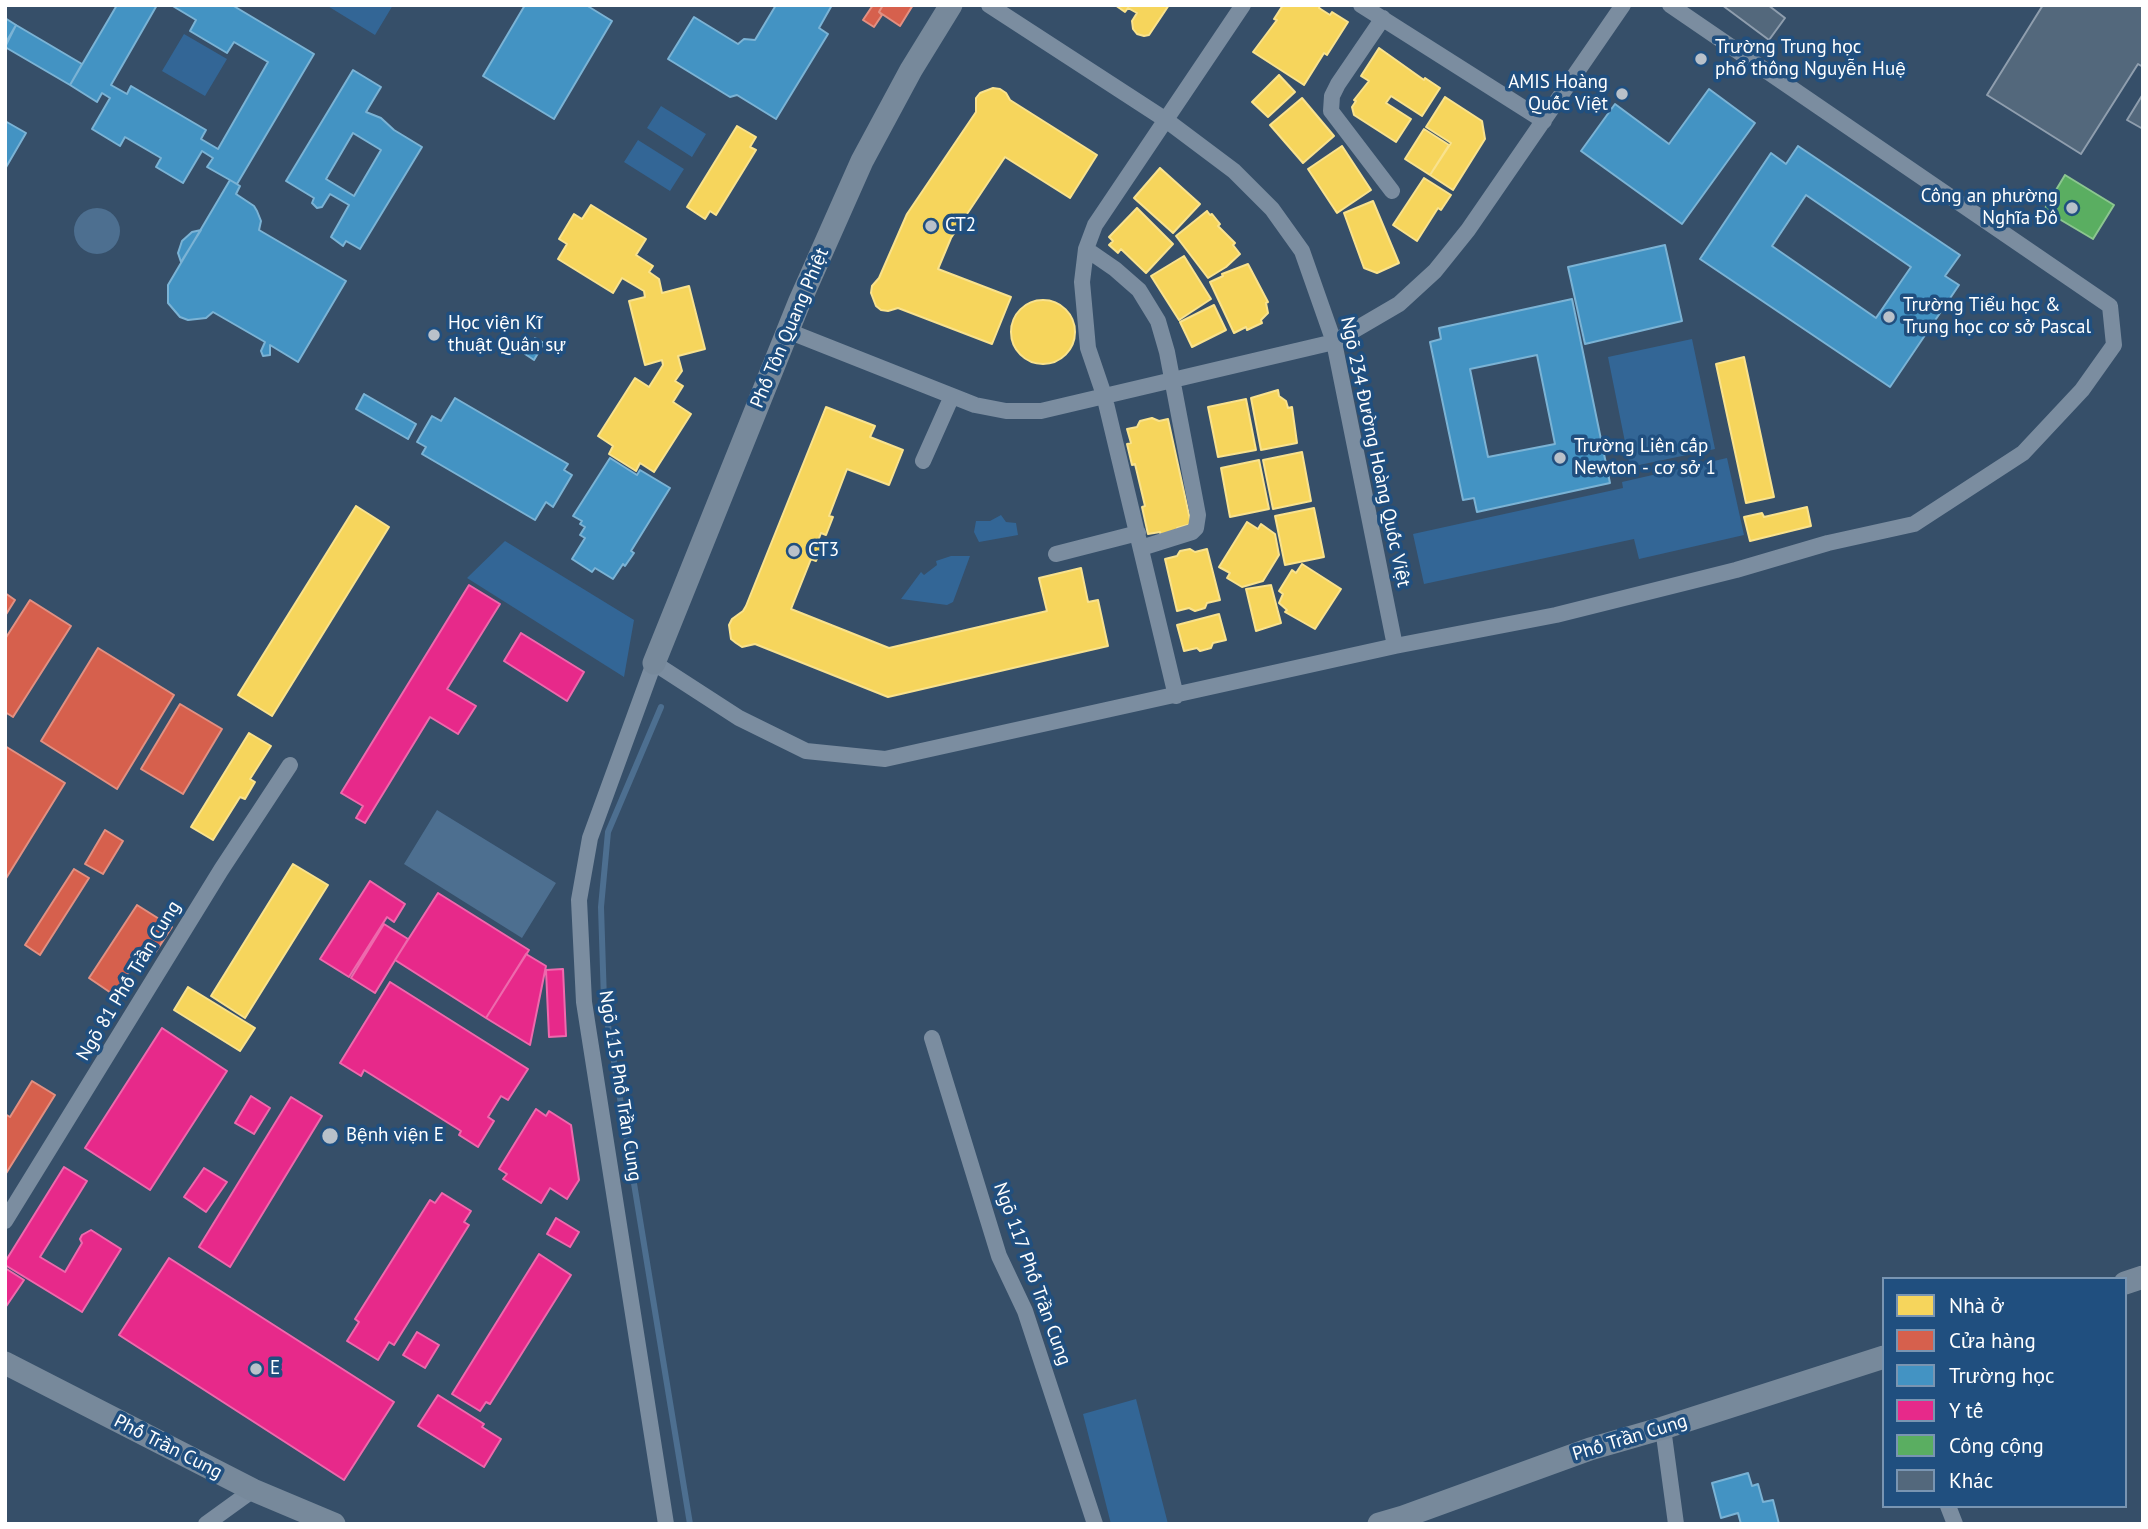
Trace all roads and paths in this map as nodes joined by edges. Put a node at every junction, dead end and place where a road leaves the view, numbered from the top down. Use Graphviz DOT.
graph roads {
  1 [pos="951,5"];
  2 [pos="989,5"];
  3 [pos="1243,5"];
  4 [pos="1361,5"];
  5 [pos="1623,5"];
  6 [pos="1670,5"];
  7 [pos="1383,18"];
  8 [pos="1166,120"];
  9 [pos="1544,121"];
  10 [pos="1392,191"];
  11 [pos="1086,249"];
  12 [pos="788,331"];
  13 [pos="1334,342"];
  14 [pos="1171,381"];
  15 [pos="1104,395"];
  16 [pos="952,396"];
  17 [pos="923,461"];
  18 [pos="1139,540"];
  19 [pos="1056,554"];
  20 [pos="1395,646"];
  21 [pos="654,663"];
  22 [pos="1176,696"];
  23 [pos="290,765"];
  24 [pos="932,1038"];
  25 [pos="5,1221"];
  26 [pos="1882,1358"];
  27 [pos="5,1363"];
  28 [pos="1663,1428"];
  29 [pos="253,1490"];
  30 [pos="206,1524"];
  31 [pos="334,1524"];
  32 [pos="666,1524"];
  33 [pos="1095,1524"];
  34 [pos="1379,1524"];
  35 [pos="1676,1524"];
  1 -- 12 [label="main road, Phố Tôn Quang Phiệt"];
  2 -- 8 [label="street, Ngõ 234 Đường Hoàng Quốc Việt"];
  3 -- 8 [label="street"];
  4 -- 7 [label="street"];
  5 -- 9 [label="street"];
  6 -- 20 [label="street"];
  7 -- 9 [label="street"];
  7 -- 10 [label="street"];
  8 -- 11 [label="street"];
  8 -- 13 [label="street, Ngõ 234 Đường Hoàng Quốc Việt"];
  9 -- 13 [label="street"];
  11 -- 14 [label="street"];
  11 -- 15 [label="street"];
  12 -- 16 [label="street"];
  12 -- 21 [label="main road, Phố Tôn Quang Phiệt"];
  13 -- 14 [label="street"];
  13 -- 20 [label="street, Ngõ 234 Đường Hoàng Quốc Việt"];
  14 -- 15 [label="street"];
  14 -- 18 [label="street"];
  15 -- 16 [label="street"];
  15 -- 18 [label="street"];
  16 -- 17 [label="street"];
  18 -- 19 [label="street"];
  18 -- 22 [label="street"];
  20 -- 22 [label="street"];
  21 -- 22 [label="street"];
  21 -- 32 [label="street, Ngõ 115 Phố Trần Cung"];
  23 -- 25 [label="street, Ngõ 81 Phố Trần Cung"];
  24 -- 33 [label="street, Ngõ 117 Phố Trần Cung"];
  26 -- 28 [label="main road, Phố Trần Cung"];
  27 -- 29 [label="main road, Phố Trần Cung"];
  28 -- 34 [label="main road, Phố Trần Cung"];
  28 -- 35 [label="street"];
  29 -- 30 [label="street"];
  29 -- 31 [label="main road, Phố Trần Cung"];
}
